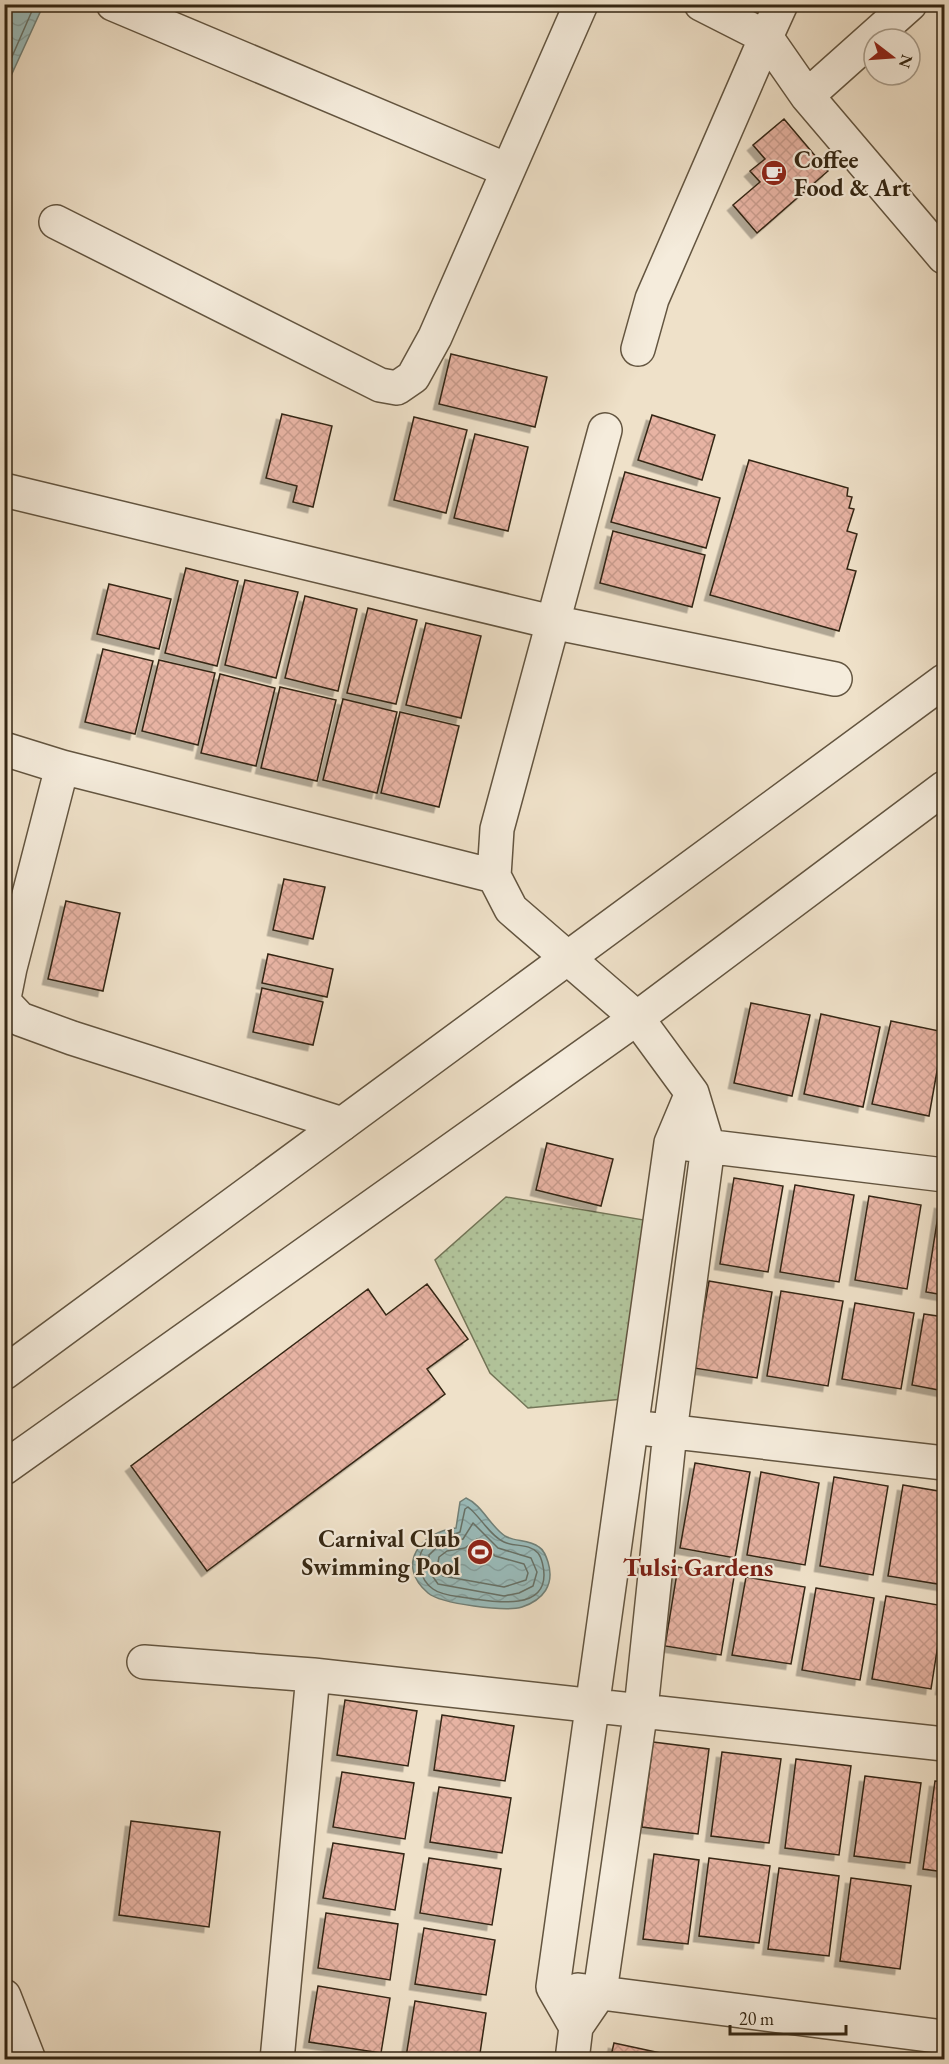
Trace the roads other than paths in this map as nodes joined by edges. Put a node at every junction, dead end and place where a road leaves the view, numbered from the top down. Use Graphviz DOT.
graph roads {
  1 [pos="113,4"];
  2 [pos="581,4"];
  3 [pos="701,4"];
  4 [pos="781,4"];
  5 [pos="910,4"];
  6 [pos="766,37"];
  7 [pos="807,96"];
  8 [pos="507,170"];
  9 [pos="56,222"];
  10 [pos="945,257"];
  11 [pos="638,349"];
  12 [pos="605,430"];
  13 [pos="4,490"];
  14 [pos="552,622"];
  15 [pos="835,679"];
  16 [pos="945,681"];
  17 [pos="4,749"];
  18 [pos="62,767"];
  19 [pos="945,788"];
  20 [pos="494,876"];
  21 [pos="572,958"];
  22 [pos="4,1000"];
  23 [pos="637,1018"];
  24 [pos="692,1093"];
  25 [pos="342,1124"];
  26 [pos="671,1143"];
  27 [pos="708,1146"];
  28 [pos="945,1175"];
  29 [pos="4,1374"];
  30 [pos="633,1426"];
  31 [pos="670,1432"];
  32 [pos="945,1463"];
  33 [pos="4,1468"];
  34 [pos="144,1662"];
  35 [pos="313,1675"];
  36 [pos="593,1705"];
  37 [pos="641,1710"];
  38 [pos="945,1744"];
  39 [pos="553,1987"];
  40 [pos="600,1992"];
  41 [pos="4,1995"];
  42 [pos="576,2027"];
  43 [pos="945,2037"];
  44 [pos="28,2060"];
  45 [pos="277,2060"];
  46 [pos="572,2060"];
  1 -- 8 [label="street"];
  2 -- 8 [label="street"];
  3 -- 6 [label="street"];
  4 -- 6 [label="street"];
  5 -- 7 [label="street"];
  6 -- 7 [label="street"];
  6 -- 11 [label="street"];
  7 -- 10 [label="street"];
  8 -- 9 [label="street"];
  12 -- 14 [label="street"];
  13 -- 14 [label="street"];
  14 -- 15 [label="street"];
  14 -- 20 [label="street"];
  16 -- 21 [label="street"];
  17 -- 18 [label="street"];
  18 -- 20 [label="street"];
  18 -- 22 [label="street"];
  19 -- 23 [label="street"];
  20 -- 21 [label="street"];
  21 -- 23 [label="street"];
  21 -- 25 [label="street"];
  22 -- 25 [label="street"];
  23 -- 24 [label="street"];
  23 -- 33 [label="street"];
  24 -- 26 [label="street"];
  24 -- 27 [label="street"];
  25 -- 29 [label="street"];
  26 -- 27 [label="street"];
  26 -- 30 [label="street"];
  27 -- 28 [label="street"];
  27 -- 31 [label="street"];
  30 -- 31 [label="street"];
  30 -- 36 [label="street"];
  31 -- 32 [label="street"];
  31 -- 37 [label="street"];
  34 -- 35 [label="street"];
  35 -- 36 [label="street"];
  35 -- 45 [label="street"];
  36 -- 37 [label="street"];
  36 -- 39 [label="street"];
  37 -- 38 [label="street"];
  37 -- 40 [label="street"];
  39 -- 40 [label="street"];
  39 -- 42 [label="street"];
  40 -- 42 [label="street"];
  40 -- 43 [label="street"];
  41 -- 44 [label="street"];
  42 -- 46 [label="street"];
}
